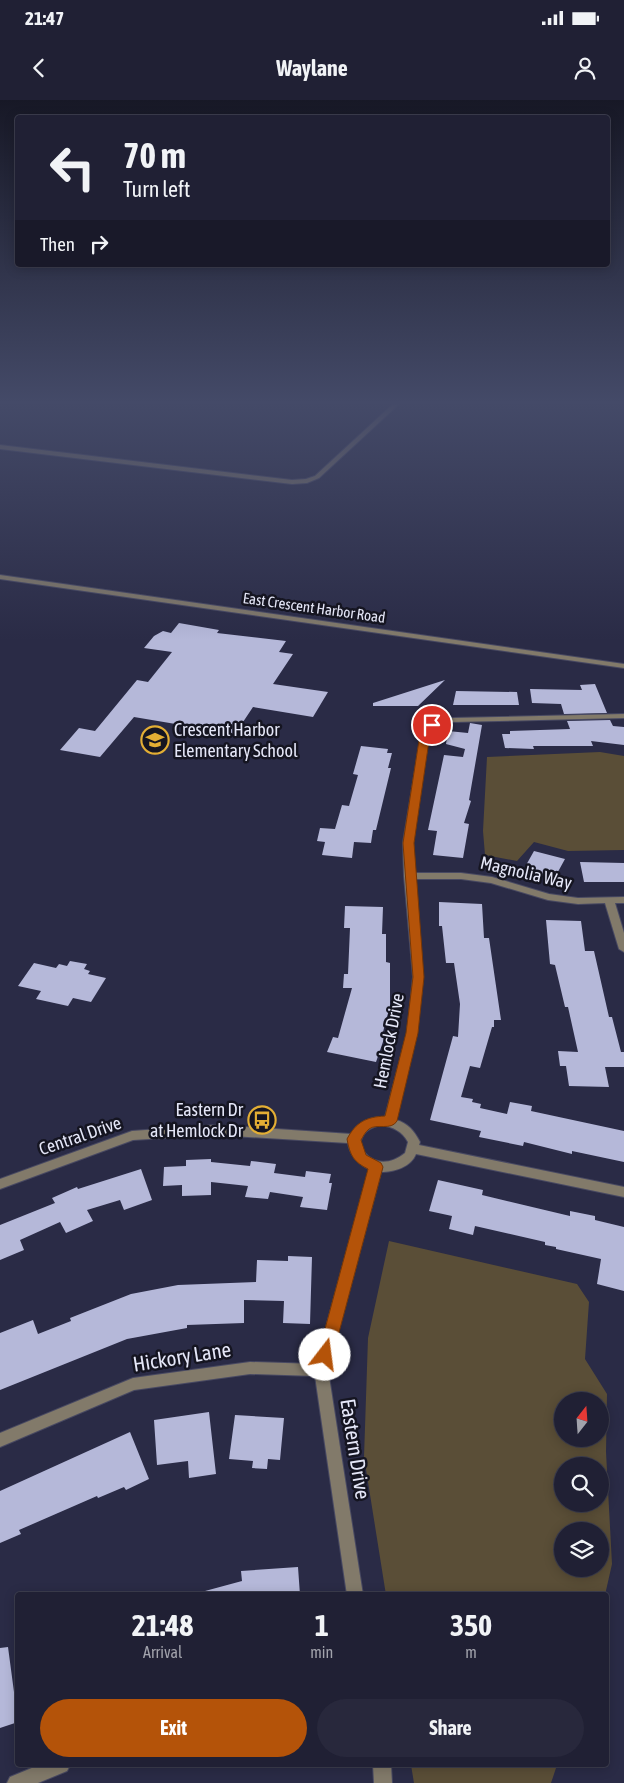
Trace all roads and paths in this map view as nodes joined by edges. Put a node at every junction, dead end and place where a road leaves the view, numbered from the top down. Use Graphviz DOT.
graph roads {
  1 [pos="0,576"];
  2 [pos="624,666"];
  3 [pos="624,716"];
  4 [pos="409,876"];
  5 [pos="609,900"];
  6 [pos="624,900"];
  7 [pos="624,949"];
  8 [pos="390,1121"];
  9 [pos="354,1139"];
  10 [pos="414,1149"];
  11 [pos="376,1167"];
  12 [pos="0,1184"];
  13 [pos="624,1192"];
  14 [pos="321,1370"];
  15 [pos="0,1440"];
  16 [pos="356,1592"];
  17 [pos="56,1767"];
  18 [pos="382,1767"];
  19 [pos="16,1783"];
  20 [pos="383,1783"];
  1 -- 2 [label="street, East Crescent Harbor Road"];
  3 -- 4 [label="street"];
  4 -- 5 [label="street, Magnolia Way"];
  4 -- 8 [label="street, Hemlock Drive"];
  5 -- 6 [label="street, Magnolia Way"];
  5 -- 7 [label="street"];
  8 -- 9 [label="street"];
  8 -- 10 [label="street"];
  9 -- 11 [label="street"];
  9 -- 12 [label="street, Central Drive"];
  10 -- 11 [label="street"];
  10 -- 13 [label="street"];
  11 -- 14 [label="street, Eastern Drive"];
  14 -- 15 [label="street, Hickory Lane"];
  14 -- 16 [label="street, Eastern Drive"];
  17 -- 19 [label="street"];
  18 -- 20 [label="street"];
}
